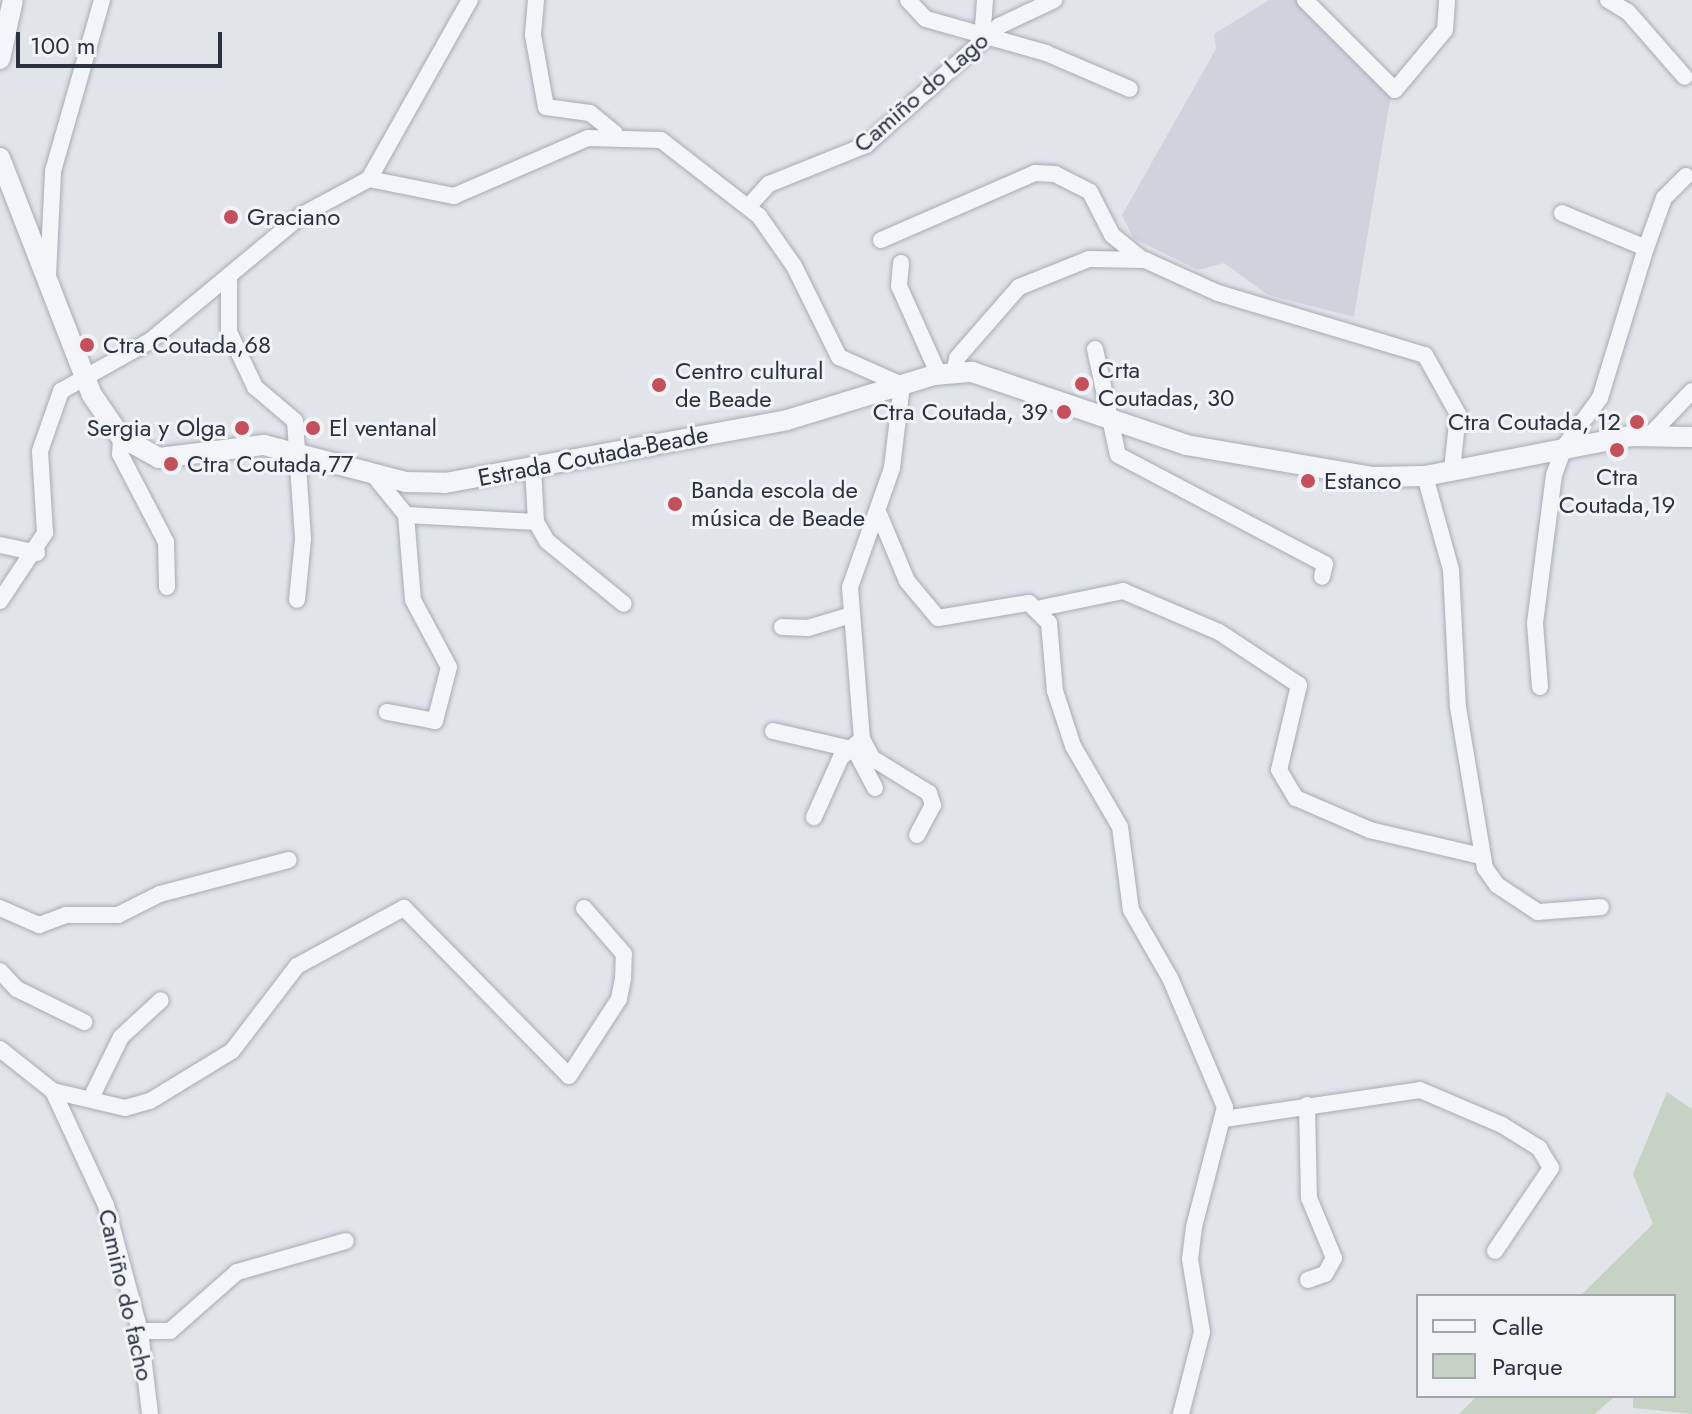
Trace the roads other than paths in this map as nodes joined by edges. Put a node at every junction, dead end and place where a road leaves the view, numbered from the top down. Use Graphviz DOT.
graph roads {
  1 [pos="13,0"];
  2 [pos="102,0"];
  3 [pos="470,0"];
  4 [pos="536,0"];
  5 [pos="908,0"];
  6 [pos="985,0"];
  7 [pos="1054,0"];
  8 [pos="1305,0"];
  9 [pos="1447,0"];
  10 [pos="1608,0"];
  11 [pos="982,40"];
  12 [pos="0,59"];
  13 [pos="1685,77"];
  14 [pos="1130,89"];
  15 [pos="615,133"];
  16 [pos="0,158"];
  17 [pos="1686,176"];
  18 [pos="369,179"];
  19 [pos="749,206"];
  20 [pos="1562,213"];
  21 [pos="881,240"];
  22 [pos="1646,248"];
  23 [pos="1145,260"];
  24 [pos="901,263"];
  25 [pos="229,276"];
  26 [pos="49,285"];
  27 [pos="1095,349"];
  28 [pos="947,374"];
  29 [pos="83,378"];
  30 [pos="902,385"];
  31 [pos="1692,391"];
  32 [pos="1104,416"];
  33 [pos="1650,435"];
  34 [pos="121,437"];
  35 [pos="1692,437"];
  36 [pos="1564,447"];
  37 [pos="298,451"];
  38 [pos="533,467"];
  39 [pos="1452,470"];
  40 [pos="372,473"];
  41 [pos="1425,476"];
  42 [pos="879,514"];
  43 [pos="406,515"];
  44 [pos="536,522"];
  45 [pos="0,545"];
  46 [pos="37,553"];
  47 [pos="1322,577"];
  48 [pos="167,587"];
  49 [pos="297,600"];
  50 [pos="0,601"];
  51 [pos="624,604"];
  52 [pos="1041,608"];
  53 [pos="848,616"];
  54 [pos="782,627"];
  55 [pos="1540,687"];
  56 [pos="387,712"];
  57 [pos="773,731"];
  58 [pos="858,745"];
  59 [pos="875,788"];
  60 [pos="814,817"];
  61 [pos="917,835"];
  62 [pos="1481,856"];
  63 [pos="289,860"];
  64 [pos="1601,907"];
  65 [pos="0,908"];
  66 [pos="584,908"];
  67 [pos="0,971"];
  68 [pos="161,1000"];
  69 [pos="84,1022"];
  70 [pos="0,1049"];
  71 [pos="53,1091"];
  72 [pos="91,1098"];
  73 [pos="1307,1105"];
  74 [pos="1224,1119"];
  75 [pos="346,1241"];
  76 [pos="1495,1251"];
  77 [pos="1308,1280"];
  78 [pos="140,1331"];
  79 [pos="150,1414"];
  80 [pos="1181,1414"];
  1 -- 12 [label="street"];
  2 -- 26 [label="street"];
  3 -- 18 [label="street"];
  4 -- 15 [label="street"];
  5 -- 11 [label="street"];
  6 -- 11 [label="street"];
  7 -- 11 [label="street, Camiño do Lago"];
  8 -- 9 [label="street"];
  10 -- 13 [label="street"];
  11 -- 14 [label="street"];
  11 -- 19 [label="street, Camiño do Lago"];
  15 -- 18 [label="street"];
  15 -- 19 [label="street"];
  16 -- 26 [label="street, Estrada Coutada-Beade"];
  17 -- 22 [label="street"];
  18 -- 25 [label="street"];
  19 -- 30 [label="street"];
  20 -- 22 [label="street"];
  21 -- 23 [label="street"];
  22 -- 36 [label="street"];
  23 -- 28 [label="street"];
  23 -- 39 [label="street"];
  24 -- 28 [label="street"];
  25 -- 29 [label="street"];
  25 -- 37 [label="street"];
  26 -- 29 [label="street, Estrada Coutada-Beade"];
  27 -- 32 [label="street"];
  28 -- 30 [label="street, Estrada Coutada-Beade"];
  28 -- 32 [label="street, Estrada Coutada-Beade"];
  29 -- 34 [label="street, Estrada Coutada-Beade"];
  29 -- 46 [label="street"];
  30 -- 38 [label="street, Estrada Coutada-Beade"];
  30 -- 42 [label="street"];
  31 -- 33 [label="street"];
  32 -- 41 [label="street, Estrada Coutada-Beade"];
  32 -- 47 [label="street"];
  33 -- 35 [label="street, Estrada Coutada-Beade"];
  33 -- 36 [label="street, Estrada Coutada-Beade"];
  34 -- 37 [label="street, Estrada Coutada-Beade"];
  34 -- 48 [label="street"];
  36 -- 39 [label="street, Estrada Coutada-Beade"];
  36 -- 55 [label="street"];
  37 -- 40 [label="street, Estrada Coutada-Beade"];
  37 -- 49 [label="street"];
  38 -- 40 [label="street, Estrada Coutada-Beade"];
  38 -- 44 [label="street"];
  39 -- 41 [label="street, Estrada Coutada-Beade"];
  40 -- 43 [label="street"];
  41 -- 62 [label="street"];
  42 -- 52 [label="street"];
  42 -- 53 [label="street"];
  43 -- 44 [label="street"];
  43 -- 56 [label="street"];
  44 -- 51 [label="street"];
  45 -- 46 [label="street"];
  46 -- 50 [label="street"];
  52 -- 62 [label="street"];
  52 -- 74 [label="street"];
  53 -- 54 [label="street"];
  53 -- 58 [label="street"];
  57 -- 58 [label="street"];
  58 -- 59 [label="street"];
  58 -- 60 [label="street"];
  58 -- 61 [label="street"];
  62 -- 64 [label="street"];
  63 -- 65 [label="street"];
  66 -- 72 [label="street"];
  67 -- 69 [label="street"];
  68 -- 72 [label="street"];
  70 -- 71 [label="street"];
  71 -- 72 [label="street"];
  71 -- 78 [label="street, Camiño do facho"];
  73 -- 74 [label="street"];
  73 -- 76 [label="street"];
  73 -- 77 [label="street"];
  74 -- 80 [label="street"];
  75 -- 78 [label="street"];
  78 -- 79 [label="street, Camiño do facho"];
}
